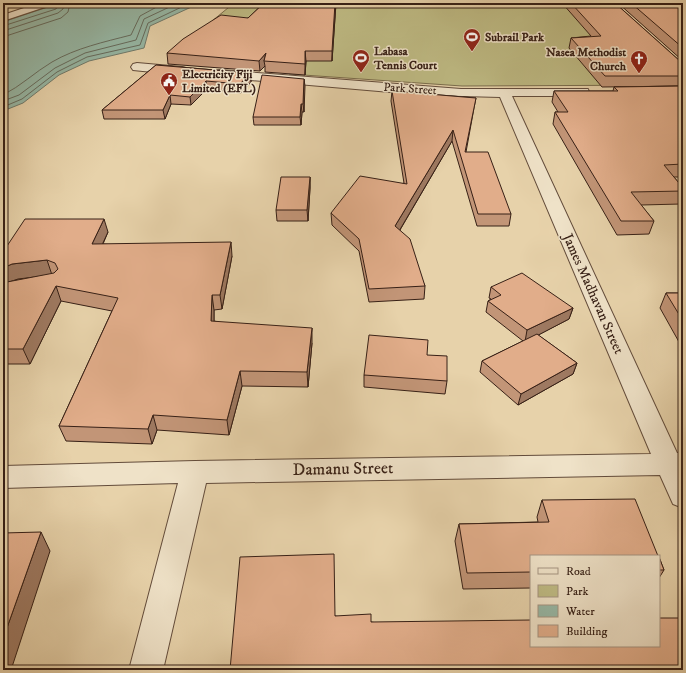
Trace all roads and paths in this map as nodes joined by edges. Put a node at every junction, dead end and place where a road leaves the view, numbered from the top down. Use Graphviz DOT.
graph roads {
  1 [pos="48,3"];
  2 [pos="3,18"];
  3 [pos="137,67"];
  4 [pos="192,72"];
  5 [pos="207,73"];
  6 [pos="504,92"];
  7 [pos="597,92"];
  8 [pos="676,464"];
  9 [pos="195,472"];
  10 [pos="3,477"];
  11 [pos="683,496"];
  12 [pos="146,670"];
  1 -- 2 [label="street"];
  3 -- 4 [label="street"];
  5 -- 6 [label="street, Park Street"];
  6 -- 7 [label="street, Park Street"];
  6 -- 8 [label="street, James Madhavan Street"];
  8 -- 9 [label="street, Damanu Street"];
  8 -- 11 [label="street, James Madhavan Street"];
  9 -- 10 [label="street, Damanu Street"];
  9 -- 12 [label="street"];
}
